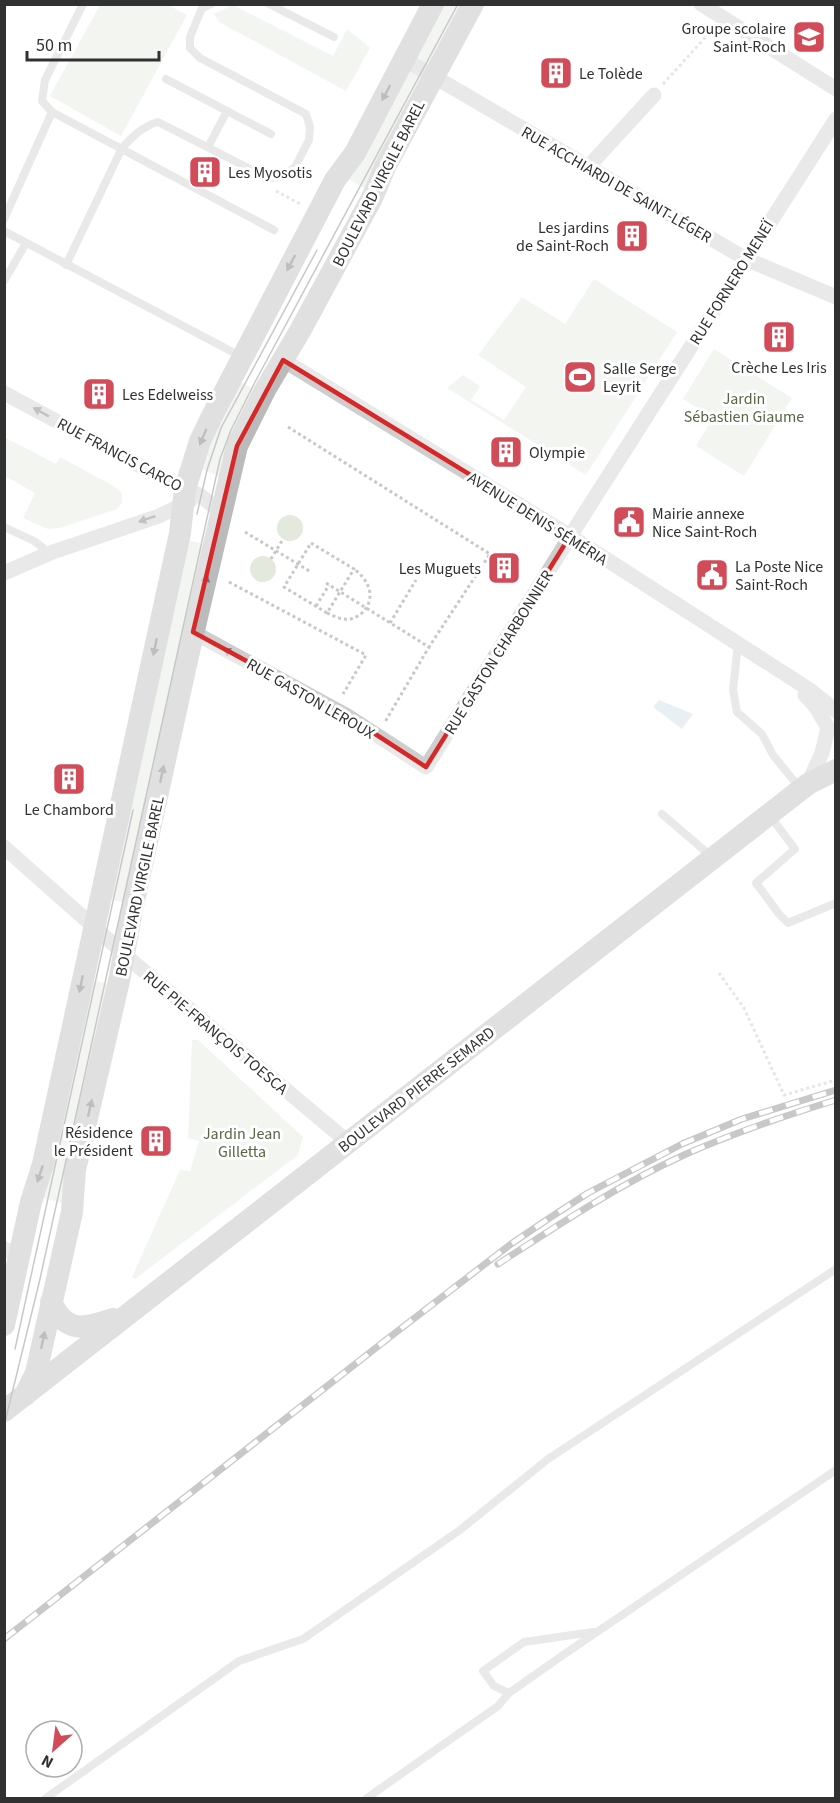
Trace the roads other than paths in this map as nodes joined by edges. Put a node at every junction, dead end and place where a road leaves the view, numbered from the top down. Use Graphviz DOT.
graph roads {
  1 [pos="83,4"];
  2 [pos="211,4"];
  3 [pos="269,4"];
  4 [pos="433,4"];
  5 [pos="472,4"];
  6 [pos="701,4"];
  7 [pos="198,6"];
  8 [pos="334,37"];
  9 [pos="404,59"];
  10 [pos="434,76"];
  11 [pos="166,79"];
  12 [pos="836,89"];
  13 [pos="654,95"];
  14 [pos="227,111"];
  15 [pos="52,112"];
  16 [pos="836,118"];
  17 [pos="271,134"];
  18 [pos="208,147"];
  19 [pos="122,148"];
  20 [pos="588,167"];
  21 [pos="4,219"];
  22 [pos="274,230"];
  23 [pos="4,231"];
  24 [pos="26,243"];
  25 [pos="746,260"];
  26 [pos="66,265"];
  27 [pos="4,281"];
  28 [pos="836,297"];
  29 [pos="246,349"];
  30 [pos="283,360"];
  31 [pos="4,393"];
  32 [pos="189,497"];
  33 [pos="4,527"];
  34 [pos="219,528"];
  35 [pos="570,536"];
  36 [pos="50,553"];
  37 [pos="4,573"];
  38 [pos="193,633"];
  39 [pos="738,644"];
  40 [pos="792,679"];
  41 [pos="810,690"];
  42 [pos="836,697"];
  43 [pos="836,711"];
  44 [pos="836,752"];
  45 [pos="426,767"];
  46 [pos="836,770"];
  47 [pos="805,787"];
  48 [pos="662,814"];
  49 [pos="769,815"];
  50 [pos="4,846"];
  51 [pos="713,858"];
  52 [pos="836,903"];
  53 [pos="94,927"];
  54 [pos="124,954"];
  55 [pos="348,1142"];
  56 [pos="12,1252"];
  57 [pos="836,1269"];
  58 [pos="51,1302"];
  59 [pos="129,1314"];
  60 [pos="4,1325"];
  61 [pos="25,1395"];
  62 [pos="4,1411"];
  63 [pos="836,1470"];
  64 [pos="598,1631"];
  65 [pos="509,1693"];
  66 [pos="46,1798"];
  67 [pos="367,1798"];
  1 -- 15 [label="lane"];
  2 -- 7 [label="lane"];
  3 -- 8 [label="lane"];
  4 -- 9 [label="main road, BOULEVARD VIRGILE BAREL"];
  5 -- 10 [label="main road, BOULEVARD VIRGILE BAREL"];
  6 -- 12 [label="street"];
  7 -- 18 [label="lane"];
  9 -- 10 [label="street, RUE ACCHIARDI DE SAINT-LÉGER"];
  9 -- 29 [label="main road, BOULEVARD VIRGILE BAREL, one-way"];
  10 -- 20 [label="street, RUE ACCHIARDI DE SAINT-LÉGER"];
  10 -- 30 [label="main road, BOULEVARD VIRGILE BAREL"];
  11 -- 14 [label="lane"];
  13 -- 20 [label="street"];
  14 -- 17 [label="lane"];
  14 -- 18 [label="lane"];
  15 -- 19 [label="lane"];
  15 -- 21 [label="lane"];
  16 -- 25 [label="street, RUE FORNERO MENEÏ"];
  18 -- 19 [label="lane"];
  19 -- 22 [label="lane"];
  19 -- 26 [label="lane"];
  20 -- 25 [label="street, RUE ACCHIARDI DE SAINT-LÉGER"];
  23 -- 24 [label="lane"];
  24 -- 26 [label="lane"];
  24 -- 27 [label="lane"];
  25 -- 28 [label="street, RUE ACCHIARDI DE SAINT-LÉGER"];
  25 -- 35 [label="street, RUE FORNERO MENEÏ"];
  26 -- 29 [label="lane"];
  29 -- 30 [label="main road"];
  29 -- 32 [label="main road, BOULEVARD VIRGILE BAREL, one-way"];
  30 -- 34 [label="main road, BOULEVARD VIRGILE BAREL"];
  30 -- 35 [label="street, AVENUE DENIS SÉMÉRIA"];
  32 -- 31 [label="street, RUE FRANCIS CARCO, one-way"];
  32 -- 34 [label="street, RUE FRANCIS CARCO"];
  32 -- 36 [label="street, one-way"];
  32 -- 53 [label="main road, BOULEVARD VIRGILE BAREL, one-way"];
  33 -- 36 [label="lane"];
  38 -- 34 [label="main road, BOULEVARD VIRGILE BAREL, one-way"];
  35 -- 39 [label="street, AVENUE DENIS SÉMÉRIA"];
  35 -- 45 [label="street, RUE GASTON CHARBONNIER"];
  36 -- 37 [label="street"];
  45 -- 38 [label="street, RUE GASTON LEROUX, one-way"];
  54 -- 38 [label="main road, BOULEVARD VIRGILE BAREL, one-way"];
  39 -- 40 [label="street, AVENUE DENIS SÉMÉRIA"];
  39 -- 47 [label="lane"];
  40 -- 41 [label="street, AVENUE DENIS SÉMÉRIA"];
  40 -- 47 [label="street, AVENUE DENIS SÉMÉRIA"];
  41 -- 42 [label="street, AVENUE DENIS SÉMÉRIA"];
  41 -- 43 [label="street, AVENUE DENIS SÉMÉRIA"];
  44 -- 47 [label="main road, BOULEVARD PIERRE SEMARD"];
  46 -- 47 [label="main road, BOULEVARD PIERRE SEMARD"];
  47 -- 49 [label="main road, BOULEVARD PIERRE SEMARD"];
  48 -- 51 [label="lane"];
  49 -- 51 [label="main road, BOULEVARD PIERRE SEMARD"];
  49 -- 52 [label="lane"];
  50 -- 53 [label="street, RUE PIE-FRANÇOIS TOESCA"];
  51 -- 55 [label="main road, BOULEVARD PIERRE SEMARD"];
  53 -- 54 [label="street, RUE PIE-FRANÇOIS TOESCA"];
  53 -- 56 [label="main road, BOULEVARD VIRGILE BAREL, one-way"];
  54 -- 55 [label="street, RUE PIE-FRANÇOIS TOESCA"];
  58 -- 54 [label="main road, BOULEVARD VIRGILE BAREL, one-way"];
  55 -- 59 [label="main road, BOULEVARD PIERRE SEMARD"];
  56 -- 60 [label="main road, BOULEVARD VIRGILE BAREL"];
  57 -- 66 [label="lane"];
  58 -- 59 [label="main road"];
  61 -- 58 [label="main road, BOULEVARD VIRGILE BAREL, one-way"];
  59 -- 61 [label="main road, BOULEVARD PIERRE SEMARD"];
  61 -- 62 [label="main road, BOULEVARD VIRGILE BAREL"];
  63 -- 64 [label="lane"];
  64 -- 65 [label="lane"];
  64 -- 65 [label="lane"];
  65 -- 67 [label="lane"];
}
